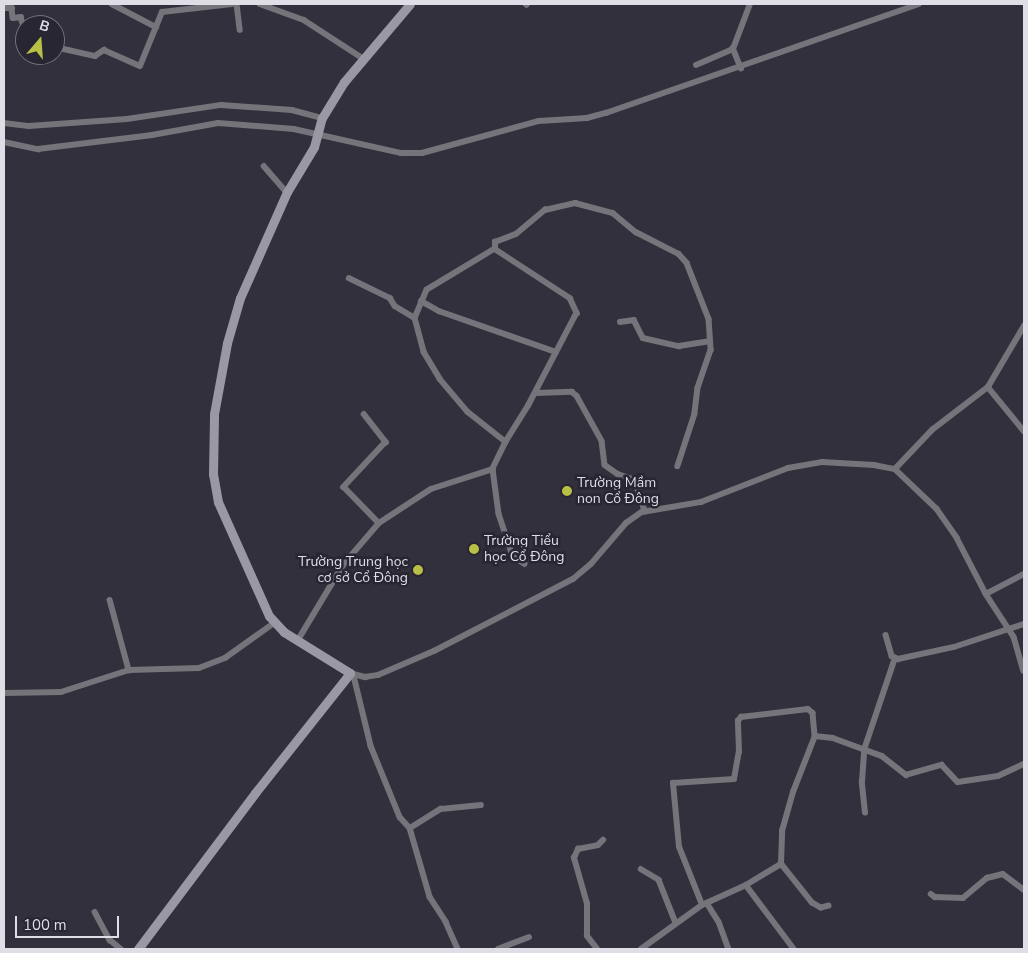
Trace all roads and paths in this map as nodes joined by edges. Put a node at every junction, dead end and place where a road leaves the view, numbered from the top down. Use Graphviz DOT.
graph roads {
  1 [pos="112,4"];
  2 [pos="232,4"];
  3 [pos="236,4"];
  4 [pos="260,4"];
  5 [pos="410,4"];
  6 [pos="750,4"];
  7 [pos="919,4"];
  8 [pos="4,8"];
  9 [pos="15,18"];
  10 [pos="156,27"];
  11 [pos="240,30"];
  12 [pos="65,49"];
  13 [pos="733,49"];
  14 [pos="364,59"];
  15 [pos="696,65"];
  16 [pos="741,69"];
  17 [pos="4,123"];
  18 [pos="320,126"];
  19 [pos="4,142"];
  20 [pos="264,166"];
  21 [pos="288,192"];
  22 [pos="495,249"];
  23 [pos="349,278"];
  24 [pos="421,301"];
  25 [pos="415,318"];
  26 [pos="620,322"];
  27 [pos="1024,326"];
  28 [pos="709,341"];
  29 [pos="556,352"];
  30 [pos="988,387"];
  31 [pos="536,393"];
  32 [pos="364,414"];
  33 [pos="1024,431"];
  34 [pos="506,442"];
  35 [pos="678,466"];
  36 [pos="493,469"];
  37 [pos="895,469"];
  38 [pos="645,511"];
  39 [pos="379,523"];
  40 [pos="525,564"];
  41 [pos="1024,574"];
  42 [pos="986,594"];
  43 [pos="110,600"];
  44 [pos="274,623"];
  45 [pos="1024,624"];
  46 [pos="1009,628"];
  47 [pos="886,635"];
  48 [pos="298,640"];
  49 [pos="895,658"];
  50 [pos="129,670"];
  51 [pos="1024,671"];
  52 [pos="352,674"];
  53 [pos="4,693"];
  54 [pos="815,736"];
  55 [pos="864,750"];
  56 [pos="1024,764"];
  57 [pos="482,805"];
  58 [pos="865,813"];
  59 [pos="410,828"];
  60 [pos="603,840"];
  61 [pos="781,864"];
  62 [pos="641,869"];
  63 [pos="746,885"];
  64 [pos="1024,890"];
  65 [pos="931,894"];
  66 [pos="705,904"];
  67 [pos="829,906"];
  68 [pos="95,912"];
  69 [pos="676,923"];
  70 [pos="529,937"];
  71 [pos="121,949"];
  72 [pos="138,949"];
  73 [pos="458,949"];
  74 [pos="498,949"];
  75 [pos="597,949"];
  76 [pos="641,949"];
  77 [pos="729,949"];
  78 [pos="794,949"];
  1 -- 10 [label="street"];
  2 -- 10 [label="street"];
  3 -- 11 [label="street"];
  4 -- 14 [label="street"];
  5 -- 14 [label="street"];
  6 -- 13 [label="street"];
  7 -- 16 [label="street"];
  8 -- 9 [label="street"];
  10 -- 12 [label="street"];
  13 -- 15 [label="street"];
  13 -- 16 [label="street"];
  14 -- 18 [label="street"];
  16 -- 18 [label="street"];
  17 -- 18 [label="street"];
  18 -- 19 [label="street"];
  18 -- 21 [label="street"];
  20 -- 21 [label="street"];
  21 -- 44 [label="street"];
  22 -- 24 [label="street"];
  22 -- 28 [label="street"];
  22 -- 29 [label="street"];
  23 -- 25 [label="street"];
  24 -- 25 [label="street"];
  24 -- 29 [label="street"];
  25 -- 34 [label="street"];
  26 -- 28 [label="street"];
  27 -- 30 [label="street"];
  28 -- 35 [label="street"];
  29 -- 31 [label="street"];
  30 -- 33 [label="street"];
  30 -- 37 [label="street"];
  31 -- 34 [label="street"];
  31 -- 38 [label="street"];
  32 -- 39 [label="street"];
  34 -- 36 [label="street"];
  36 -- 39 [label="street"];
  36 -- 40 [label="street"];
  37 -- 38 [label="street"];
  37 -- 42 [label="street"];
  38 -- 52 [label="street"];
  39 -- 48 [label="street"];
  41 -- 42 [label="street"];
  42 -- 46 [label="street"];
  43 -- 50 [label="street"];
  44 -- 48 [label="street"];
  44 -- 50 [label="street"];
  45 -- 46 [label="street"];
  46 -- 49 [label="street"];
  46 -- 51 [label="street"];
  47 -- 49 [label="street"];
  48 -- 52 [label="street"];
  49 -- 55 [label="street"];
  50 -- 53 [label="street"];
  52 -- 59 [label="street"];
  52 -- 72 [label="street"];
  54 -- 55 [label="street"];
  54 -- 61 [label="street"];
  54 -- 66 [label="street"];
  55 -- 56 [label="street"];
  55 -- 58 [label="street"];
  57 -- 59 [label="street"];
  59 -- 73 [label="street"];
  60 -- 75 [label="street"];
  61 -- 63 [label="street"];
  61 -- 67 [label="street"];
  62 -- 69 [label="street"];
  63 -- 66 [label="street"];
  63 -- 78 [label="street"];
  64 -- 65 [label="street"];
  66 -- 69 [label="street"];
  66 -- 77 [label="street"];
  68 -- 71 [label="street"];
  69 -- 76 [label="street"];
  70 -- 74 [label="street"];
}
